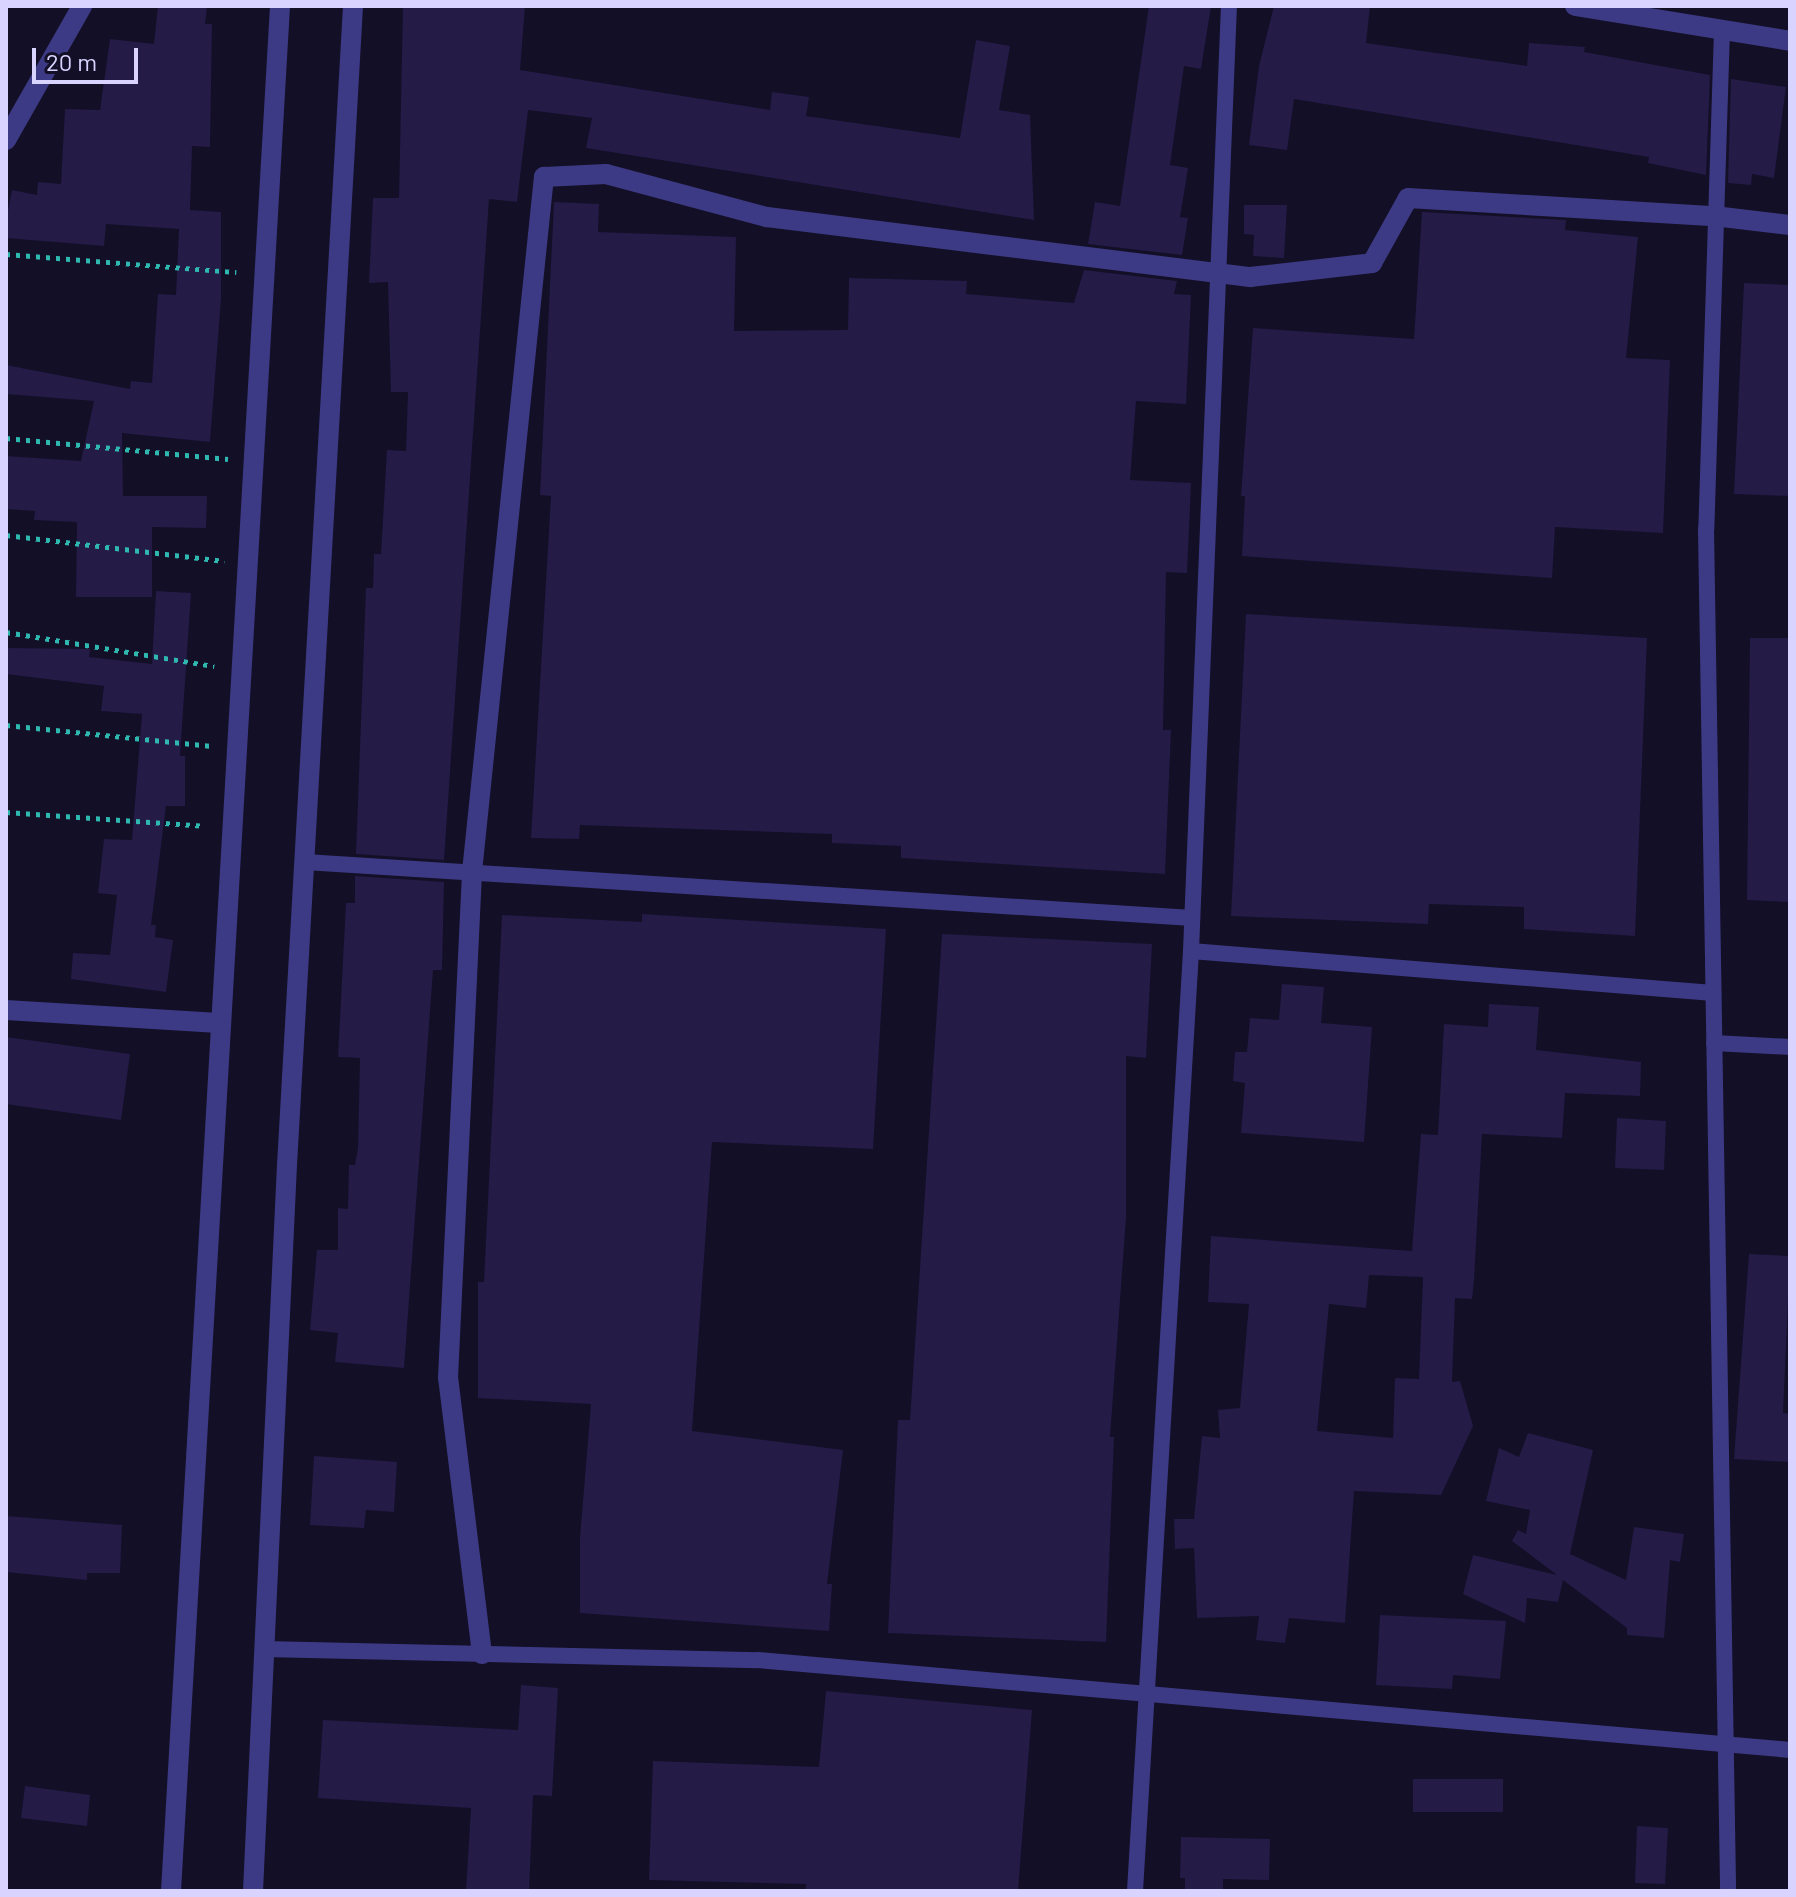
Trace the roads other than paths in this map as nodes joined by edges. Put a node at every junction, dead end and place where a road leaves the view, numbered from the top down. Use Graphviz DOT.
graph roads {
  1 [pos="82,6"];
  2 [pos="280,6"];
  3 [pos="353,6"];
  4 [pos="1229,6"];
  5 [pos="1575,6"];
  6 [pos="1722,30"];
  7 [pos="1790,41"];
  8 [pos="6,140"];
  9 [pos="1714,216"];
  10 [pos="1790,225"];
  11 [pos="1220,271"];
  12 [pos="305,862"];
  13 [pos="472,872"];
  14 [pos="1192,918"];
  15 [pos="1191,951"];
  16 [pos="1713,993"];
  17 [pos="6,1010"];
  18 [pos="219,1023"];
  19 [pos="1714,1043"];
  20 [pos="1790,1047"];
  21 [pos="264,1649"];
  22 [pos="482,1654"];
  23 [pos="1148,1696"];
  24 [pos="1724,1745"];
  25 [pos="1790,1750"];
  26 [pos="171,1891"];
  27 [pos="253,1891"];
  28 [pos="1135,1891"];
  29 [pos="1728,1891"];
  1 -- 8 [label="street"];
  2 -- 18 [label="street"];
  3 -- 12 [label="street"];
  4 -- 11 [label="lane"];
  5 -- 6 [label="street"];
  6 -- 7 [label="street"];
  6 -- 9 [label="lane"];
  9 -- 10 [label="street"];
  9 -- 11 [label="street"];
  9 -- 16 [label="lane"];
  11 -- 13 [label="street"];
  11 -- 14 [label="lane"];
  12 -- 13 [label="lane"];
  12 -- 21 [label="street"];
  13 -- 14 [label="lane"];
  13 -- 22 [label="street"];
  14 -- 15 [label="lane"];
  15 -- 16 [label="lane"];
  15 -- 23 [label="lane"];
  16 -- 19 [label="lane"];
  17 -- 18 [label="street"];
  18 -- 26 [label="street"];
  19 -- 20 [label="lane"];
  19 -- 24 [label="lane"];
  21 -- 22 [label="lane"];
  21 -- 27 [label="street"];
  22 -- 23 [label="lane"];
  23 -- 24 [label="lane"];
  23 -- 28 [label="lane"];
  24 -- 25 [label="lane"];
  24 -- 29 [label="lane"];
}
